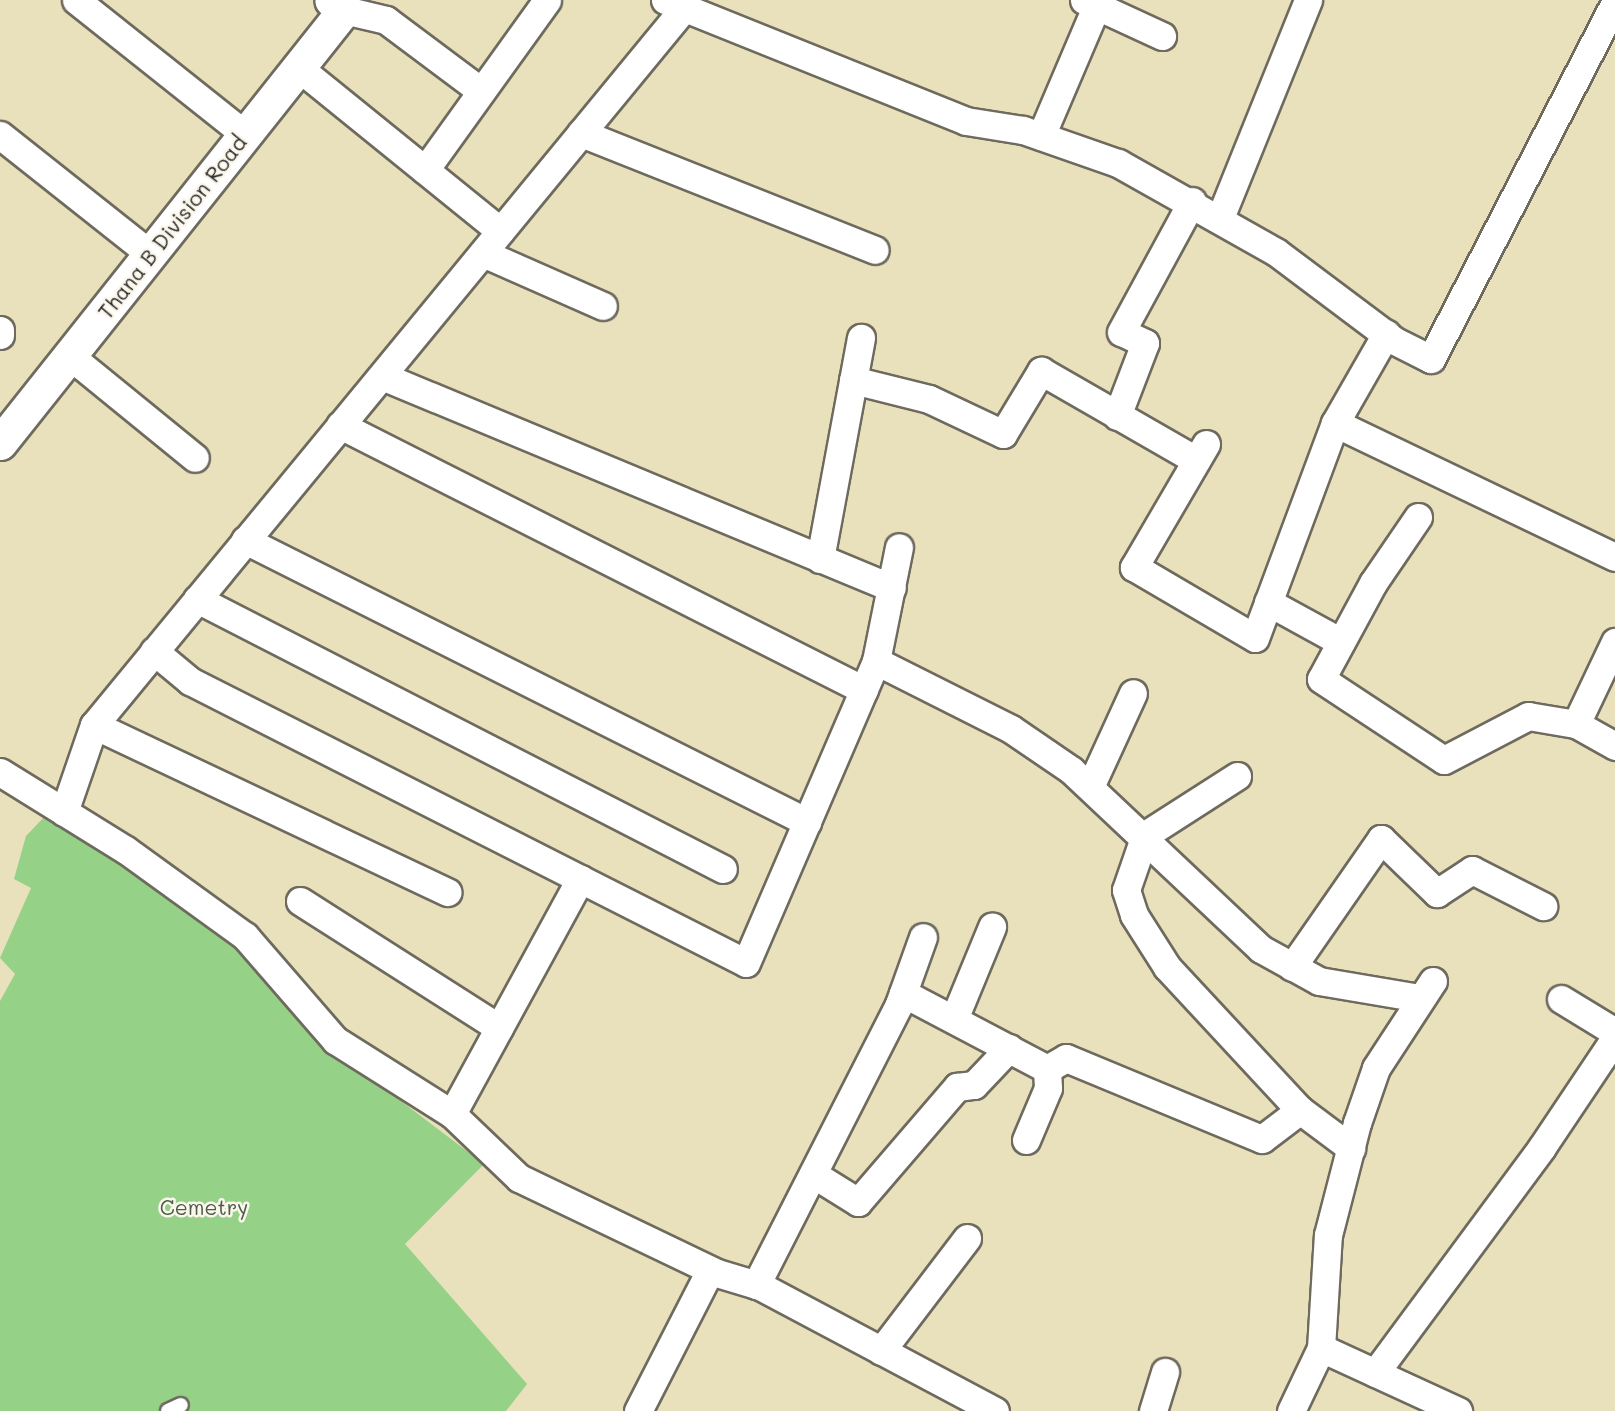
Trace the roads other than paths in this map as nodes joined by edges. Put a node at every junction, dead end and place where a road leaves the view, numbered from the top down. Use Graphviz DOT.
graph roads {
  1 [pos="76,0"];
  2 [pos="547,0"];
  3 [pos="1308,0"];
  4 [pos="1093,1"];
  5 [pos="1615,2"];
  6 [pos="675,4"];
  7 [pos="338,5"];
  8 [pos="1162,36"];
  9 [pos="299,68"];
  10 [pos="481,91"];
  11 [pos="581,133"];
  12 [pos="0,135"];
  13 [pos="246,135"];
  14 [pos="1041,136"];
  15 [pos="425,170"];
  16 [pos="1192,201"];
  17 [pos="1220,218"];
  18 [pos="500,231"];
  19 [pos="875,250"];
  20 [pos="483,253"];
  21 [pos="150,254"];
  22 [pos="603,306"];
  23 [pos="0,330"];
  24 [pos="1386,334"];
  25 [pos="0,335"];
  26 [pos="861,338"];
  27 [pos="70,356"];
  28 [pos="382,376"];
  29 [pos="853,380"];
  30 [pos="1117,416"];
  31 [pos="1335,423"];
  32 [pos="340,425"];
  33 [pos="0,443"];
  34 [pos="195,458"];
  35 [pos="1418,517"];
  36 [pos="245,540"];
  37 [pos="899,547"];
  38 [pos="1615,557"];
  39 [pos="820,559"];
  40 [pos="892,588"];
  41 [pos="197,599"];
  42 [pos="1268,602"];
  43 [pos="1341,642"];
  44 [pos="1615,642"];
  45 [pos="154,651"];
  46 [pos="876,661"];
  47 [pos="864,690"];
  48 [pos="1133,693"];
  49 [pos="1576,724"];
  50 [pos="94,725"];
  51 [pos="1615,746"];
  52 [pos="0,772"];
  53 [pos="1237,776"];
  54 [pos="1090,787"];
  55 [pos="64,812"];
  56 [pos="807,822"];
  57 [pos="1145,834"];
  58 [pos="723,868"];
  59 [pos="580,879"];
  60 [pos="448,892"];
  61 [pos="300,901"];
  62 [pos="1543,906"];
  63 [pos="992,927"];
  64 [pos="923,937"];
  65 [pos="1292,967"];
  66 [pos="903,993"];
  67 [pos="1561,999"];
  68 [pos="954,1019"];
  69 [pos="499,1028"];
  70 [pos="1615,1032"];
  71 [pos="1615,1038"];
  72 [pos="1009,1048"];
  73 [pos="1047,1069"];
  74 [pos="1300,1110"];
  75 [pos="452,1114"];
  76 [pos="1026,1140"];
  77 [pos="1351,1148"];
  78 [pos="813,1174"];
  79 [pos="967,1238"];
  80 [pos="710,1270"];
  81 [pos="756,1285"];
  82 [pos="1321,1348"];
  83 [pos="881,1351"];
  84 [pos="1165,1372"];
  85 [pos="1375,1373"];
  86 [pos="181,1405"];
  87 [pos="168,1411"];
  88 [pos="638,1411"];
  89 [pos="995,1411"];
  90 [pos="1153,1411"];
  91 [pos="1291,1411"];
  92 [pos="1458,1411"];
  1 -- 13 [label="street"];
  2 -- 10 [label="street"];
  3 -- 17 [label="street"];
  4 -- 8 [label="street"];
  4 -- 14 [label="street"];
  5 -- 24 [label="street"];
  6 -- 11 [label="street"];
  6 -- 14 [label="street"];
  7 -- 9 [label="street, Thana B Division Road"];
  7 -- 10 [label="street"];
  9 -- 13 [label="street, Thana B Division Road"];
  9 -- 15 [label="street"];
  10 -- 15 [label="street"];
  11 -- 18 [label="street"];
  11 -- 19 [label="street"];
  12 -- 21 [label="street"];
  13 -- 21 [label="street, Thana B Division Road"];
  14 -- 16 [label="street"];
  15 -- 18 [label="street"];
  16 -- 17 [label="street"];
  16 -- 30 [label="street"];
  17 -- 24 [label="street"];
  18 -- 20 [label="street"];
  20 -- 22 [label="street"];
  20 -- 28 [label="street"];
  21 -- 27 [label="street, Thana B Division Road"];
  23 -- 25 [label="street"];
  24 -- 31 [label="street"];
  26 -- 29 [label="street"];
  27 -- 33 [label="street, Thana B Division Road"];
  27 -- 34 [label="street"];
  28 -- 32 [label="street"];
  28 -- 39 [label="street"];
  29 -- 30 [label="street"];
  29 -- 39 [label="street"];
  30 -- 42 [label="street"];
  31 -- 38 [label="street"];
  31 -- 42 [label="street"];
  32 -- 36 [label="street"];
  32 -- 47 [label="street"];
  35 -- 43 [label="street"];
  36 -- 41 [label="street"];
  36 -- 56 [label="street"];
  37 -- 40 [label="street"];
  39 -- 40 [label="street"];
  40 -- 46 [label="street"];
  41 -- 45 [label="street"];
  41 -- 58 [label="street"];
  42 -- 43 [label="street"];
  43 -- 49 [label="street"];
  44 -- 49 [label="street"];
  45 -- 50 [label="street"];
  45 -- 59 [label="street"];
  46 -- 47 [label="street"];
  46 -- 54 [label="street"];
  47 -- 56 [label="street"];
  48 -- 54 [label="street"];
  49 -- 51 [label="street"];
  50 -- 55 [label="street"];
  50 -- 60 [label="street"];
  52 -- 55 [label="street"];
  53 -- 57 [label="street"];
  54 -- 57 [label="street"];
  55 -- 75 [label="street"];
  56 -- 59 [label="street"];
  57 -- 65 [label="street"];
  57 -- 74 [label="street"];
  59 -- 69 [label="street"];
  61 -- 69 [label="street"];
  62 -- 65 [label="street"];
  63 -- 68 [label="street"];
  64 -- 66 [label="street"];
  65 -- 77 [label="street"];
  66 -- 68 [label="street"];
  66 -- 78 [label="street"];
  67 -- 70 [label="street"];
  68 -- 72 [label="street"];
  69 -- 75 [label="street"];
  71 -- 85 [label="street"];
  72 -- 73 [label="street"];
  72 -- 78 [label="street"];
  73 -- 74 [label="street"];
  73 -- 76 [label="street"];
  74 -- 77 [label="street"];
  75 -- 80 [label="street"];
  77 -- 82 [label="street"];
  78 -- 81 [label="street"];
  79 -- 83 [label="street"];
  80 -- 81 [label="street"];
  80 -- 88 [label="street"];
  81 -- 83 [label="street"];
  82 -- 85 [label="street"];
  82 -- 91 [label="street"];
  83 -- 89 [label="street"];
  84 -- 90 [label="street"];
  85 -- 92 [label="street"];
  86 -- 87 [label="lane"];
}
